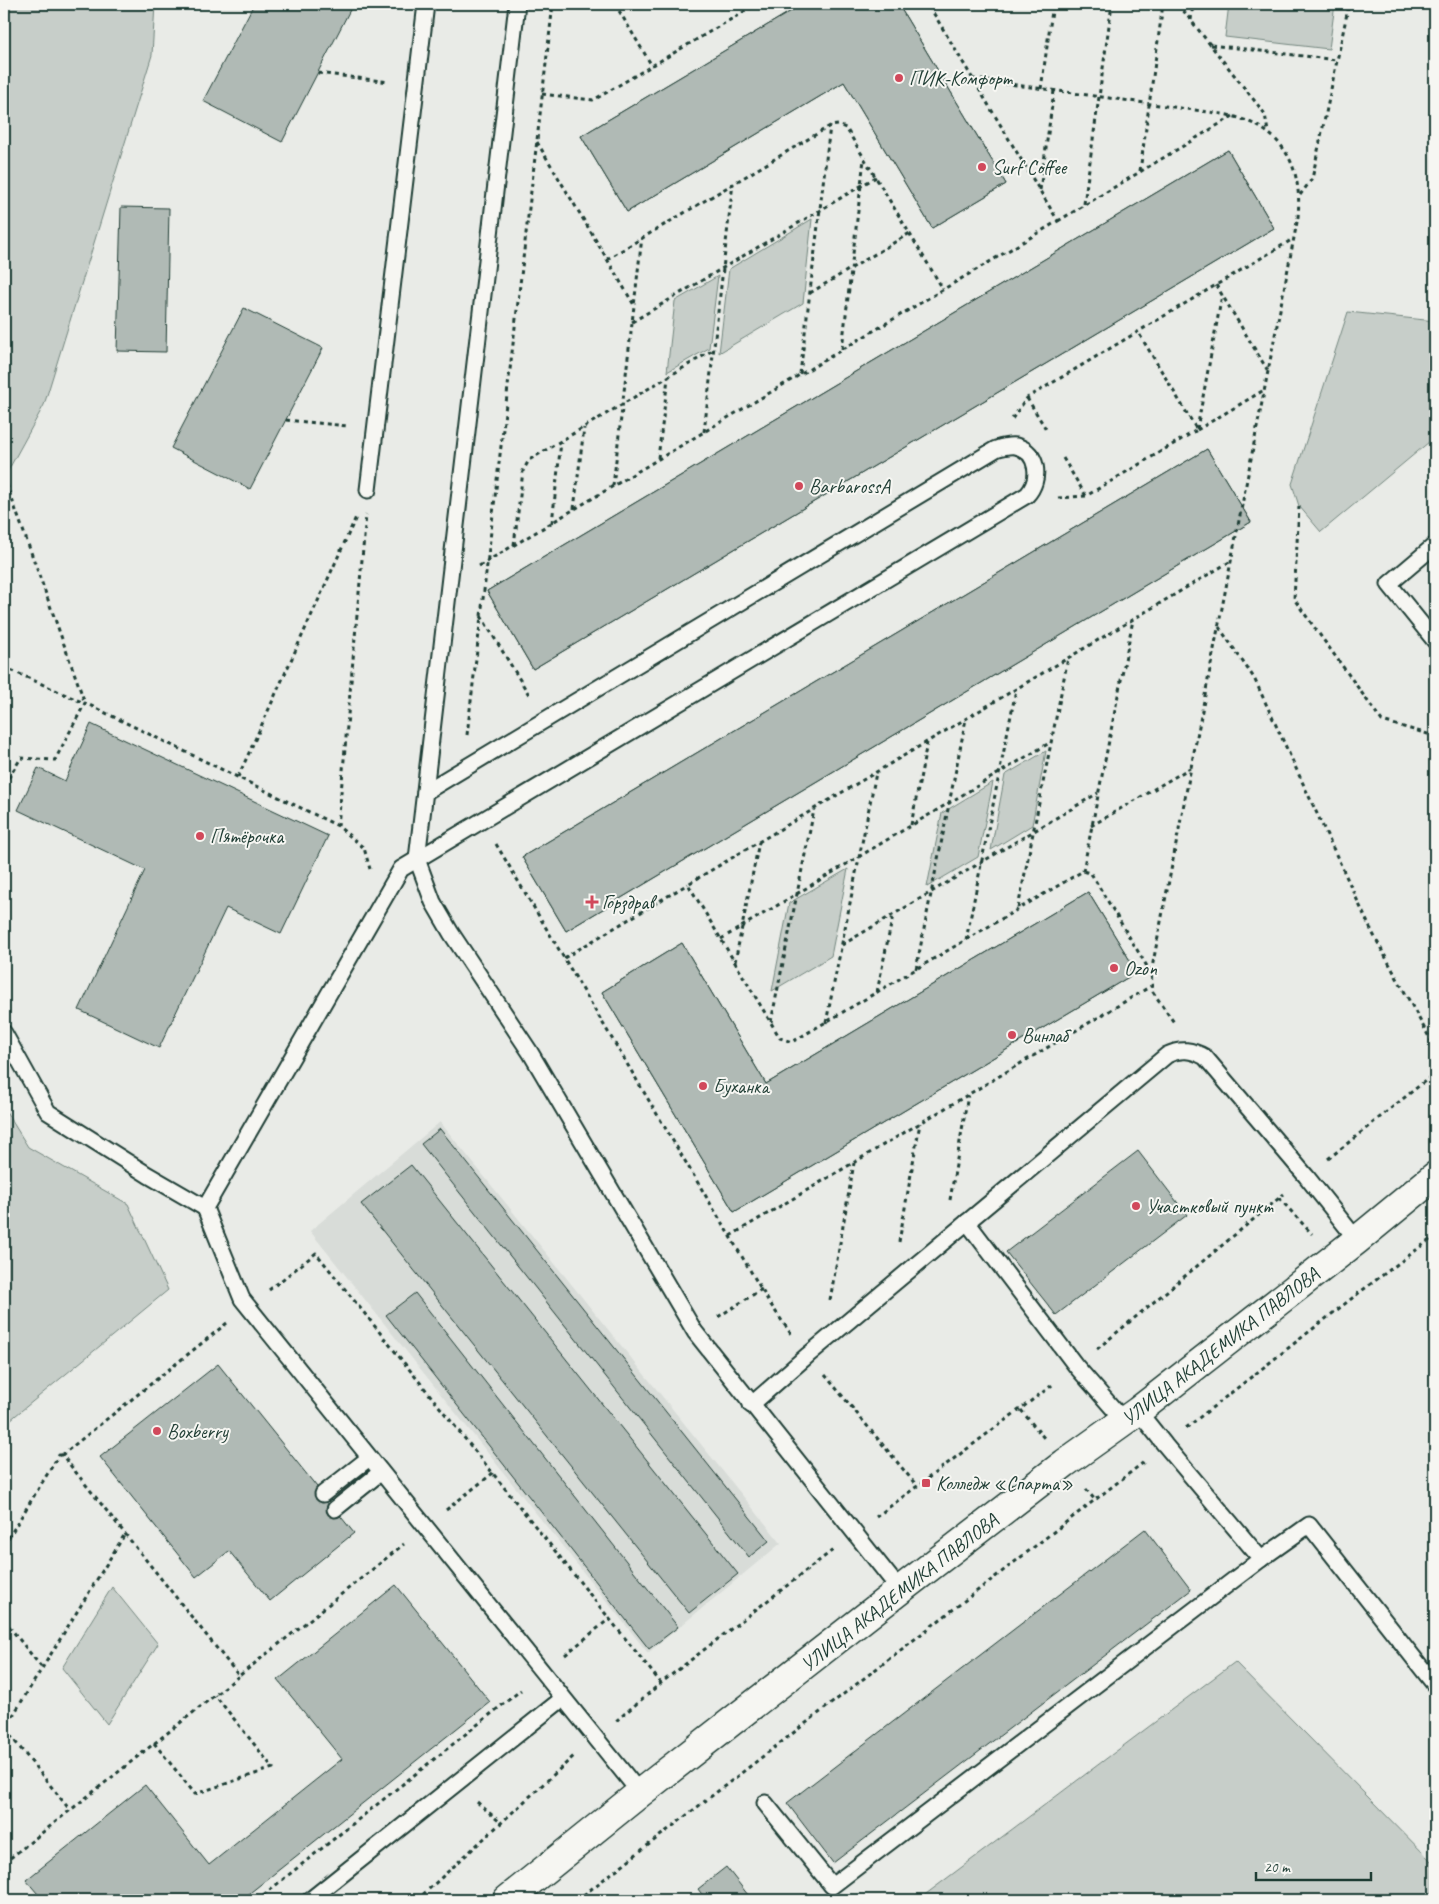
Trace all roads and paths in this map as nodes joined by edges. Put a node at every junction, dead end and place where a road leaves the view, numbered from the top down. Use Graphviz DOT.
graph roads {
  1 [pos="426,4"];
  2 [pos="517,4"];
  3 [pos="615,4"];
  4 [pos="756,4"];
  5 [pos="928,4"];
  6 [pos="1052,4"];
  7 [pos="1112,4"];
  8 [pos="1163,4"];
  9 [pos="1178,4"];
  10 [pos="1193,4"];
  11 [pos="1349,4"];
  12 [pos="1191,21"];
  13 [pos="1210,44"];
  14 [pos="1337,60"];
  15 [pos="652,66"];
  16 [pos="318,74"];
  17 [pos="973,79"];
  18 [pos="392,83"];
  19 [pos="1041,89"];
  20 [pos="1054,91"];
  21 [pos="542,94"];
  22 [pos="1099,97"];
  23 [pos="1150,103"];
  24 [pos="1233,116"];
  25 [pos="830,126"];
  26 [pos="1268,132"];
  27 [pos="537,142"];
  28 [pos="864,158"];
  29 [pos="1140,172"];
  30 [pos="876,177"];
  31 [pos="733,184"];
  32 [pos="862,185"];
  33 [pos="1040,190"];
  34 [pos="1300,196"];
  35 [pos="1084,205"];
  36 [pos="819,210"];
  37 [pos="1058,221"];
  38 [pos="910,233"];
  39 [pos="642,237"];
  40 [pos="1294,239"];
  41 [pos="607,259"];
  42 [pos="723,268"];
  43 [pos="852,268"];
  44 [pos="1216,285"];
  45 [pos="943,289"];
  46 [pos="810,292"];
  47 [pos="1222,295"];
  48 [pos="634,305"];
  49 [pos="632,322"];
  50 [pos="1138,332"];
  51 [pos="713,350"];
  52 [pos="842,350"];
  53 [pos="1268,371"];
  54 [pos="800,374"];
  55 [pos="668,377"];
  56 [pos="1265,389"];
  57 [pos="1027,398"];
  58 [pos="623,404"];
  59 [pos="286,420"];
  60 [pos="356,427"];
  61 [pos="584,428"];
  62 [pos="1196,430"];
  63 [pos="704,432"];
  64 [pos="561,442"];
  65 [pos="658,459"];
  66 [pos="4,477"];
  67 [pos="613,487"];
  68 [pos="368,490"];
  69 [pos="1086,496"];
  70 [pos="1299,506"];
  71 [pos="574,510"];
  72 [pos="552,523"];
  73 [pos="514,545"];
  74 [pos="1435,545"];
  75 [pos="1231,561"];
  76 [pos="449,585"];
  77 [pos="481,616"];
  78 [pos="1132,620"];
  79 [pos="1218,626"];
  80 [pos="1435,641"];
  81 [pos="1068,658"];
  82 [pos="4,667"];
  83 [pos="1016,690"];
  84 [pos="84,703"];
  85 [pos="966,719"];
  86 [pos="544,720"];
  87 [pos="1435,736"];
  88 [pos="927,742"];
  89 [pos="1051,742"];
  90 [pos="1191,768"];
  91 [pos="876,773"];
  92 [pos="999,773"];
  93 [pos="238,777"];
  94 [pos="4,785"];
  95 [pos="425,792"];
  96 [pos="1098,793"];
  97 [pos="950,803"];
  98 [pos="814,810"];
  99 [pos="338,826"];
  100 [pos="911,826"];
  101 [pos="1091,826"];
  102 [pos="1034,831"];
  103 [pos="759,842"];
  104 [pos="859,856"];
  105 [pos="417,859"];
  106 [pos="982,862"];
  107 [pos="1083,871"];
  108 [pos="688,884"];
  109 [pos="932,891"];
  110 [pos="797,893"];
  111 [pos="380,903"];
  112 [pos="1018,909"];
  113 [pos="893,914"];
  114 [pos="742,926"];
  115 [pos="721,939"];
  116 [pos="966,940"];
  117 [pos="842,945"];
  118 [pos="564,958"];
  119 [pos="735,963"];
  120 [pos="916,970"];
  121 [pos="1151,973"];
  122 [pos="1151,986"];
  123 [pos="877,993"];
  124 [pos="771,1023"];
  125 [pos="826,1023"];
  126 [pos="4,1033"];
  127 [pos="1435,1048"];
  128 [pos="1197,1052"];
  129 [pos="1435,1073"];
  130 [pos="968,1094"];
  131 [pos="920,1123"];
  132 [pos="854,1162"];
  133 [pos="1306,1176"];
  134 [pos="1435,1176"];
  135 [pos="205,1208"];
  136 [pos="967,1222"];
  137 [pos="730,1236"];
  138 [pos="1435,1236"];
  139 [pos="1357,1240"];
  140 [pos="943,1242"];
  141 [pos="892,1285"];
  142 [pos="762,1289"];
  143 [pos="248,1307"];
  144 [pos="695,1332"];
  145 [pos="823,1342"];
  146 [pos="1076,1366"];
  147 [pos="751,1405"];
  148 [pos="1131,1416"];
  149 [pos="1165,1445"];
  150 [pos="62,1455"];
  151 [pos="369,1458"];
  152 [pos="381,1472"];
  153 [pos="492,1473"];
  154 [pos="323,1494"];
  155 [pos="335,1509"];
  156 [pos="425,1528"];
  157 [pos="124,1534"];
  158 [pos="854,1534"];
  159 [pos="4,1545"];
  160 [pos="1261,1559"];
  161 [pos="900,1590"];
  162 [pos="610,1619"];
  163 [pos="4,1620"];
  164 [pos="42,1668"];
  165 [pos="542,1674"];
  166 [pos="239,1676"];
  167 [pos="662,1683"];
  168 [pos="1435,1685"];
  169 [pos="215,1694"];
  170 [pos="562,1699"];
  171 [pos="4,1730"];
  172 [pos="596,1738"];
  173 [pos="154,1743"];
  174 [pos="581,1750"];
  175 [pos="640,1793"];
  176 [pos="765,1804"];
  177 [pos="70,1810"];
  178 [pos="4,1863"];
  179 [pos="257,1900"];
  180 [pos="310,1900"];
  181 [pos="417,1900"];
  182 [pos="507,1900"];
  183 [pos="577,1900"];
  1 -- 68 [label="lane"];
  2 -- 76 [label="lane"];
  3 -- 15 [label="path"];
  4 -- 15 [label="path"];
  5 -- 17 [label="path"];
  6 -- 19 [label="path"];
  7 -- 22 [label="path"];
  8 -- 23 [label="path"];
  9 -- 12 [label="path"];
  10 -- 12 [label="path"];
  11 -- 14 [label="path"];
  12 -- 13 [label="path"];
  13 -- 14 [label="path"];
  13 -- 26 [label="path"];
  14 -- 34 [label="path"];
  15 -- 21 [label="path"];
  16 -- 18 [label="path"];
  17 -- 19 [label="path"];
  17 -- 33 [label="path"];
  19 -- 20 [label="path"];
  20 -- 22 [label="path"];
  20 -- 33 [label="path"];
  22 -- 23 [label="path"];
  22 -- 35 [label="path"];
  23 -- 24 [label="path"];
  23 -- 29 [label="path"];
  24 -- 26 [label="path"];
  24 -- 29 [label="path"];
  25 -- 28 [label="path"];
  25 -- 31 [label="path"];
  25 -- 36 [label="path"];
  26 -- 34 [label="path"];
  27 -- 41 [label="path"];
  28 -- 30 [label="path"];
  28 -- 32 [label="path"];
  29 -- 35 [label="path"];
  30 -- 32 [label="path"];
  30 -- 38 [label="path"];
  31 -- 39 [label="path"];
  31 -- 42 [label="path"];
  32 -- 36 [label="path"];
  32 -- 43 [label="path"];
  33 -- 37 [label="path"];
  34 -- 40 [label="path"];
  35 -- 37 [label="path"];
  36 -- 42 [label="path"];
  36 -- 46 [label="path"];
  37 -- 45 [label="path"];
  38 -- 43 [label="path"];
  38 -- 45 [label="path"];
  39 -- 41 [label="path"];
  39 -- 48 [label="path"];
  40 -- 44 [label="path"];
  40 -- 53 [label="path"];
  41 -- 48 [label="path"];
  42 -- 49 [label="path"];
  42 -- 51 [label="path"];
  43 -- 46 [label="path"];
  43 -- 52 [label="path"];
  44 -- 47 [label="path"];
  44 -- 50 [label="path"];
  45 -- 52 [label="path"];
  46 -- 54 [label="path"];
  47 -- 53 [label="path"];
  47 -- 62 [label="path"];
  48 -- 49 [label="path"];
  49 -- 58 [label="path"];
  50 -- 57 [label="path"];
  50 -- 62 [label="path"];
  51 -- 55 [label="path"];
  51 -- 63 [label="path"];
  52 -- 54 [label="path"];
  53 -- 56 [label="path"];
  54 -- 63 [label="path"];
  55 -- 58 [label="path"];
  55 -- 65 [label="path"];
  56 -- 62 [label="path"];
  56 -- 75 [label="path"];
  58 -- 61 [label="path"];
  58 -- 67 [label="path"];
  59 -- 60 [label="path"];
  61 -- 64 [label="path"];
  61 -- 71 [label="path"];
  62 -- 69 [label="path"];
  63 -- 65 [label="path"];
  64 -- 72 [label="path"];
  64 -- 73 [label="path"];
  65 -- 67 [label="path"];
  66 -- 84 [label="path"];
  67 -- 71 [label="path"];
  68 -- 93 [label="path"];
  68 -- 99 [label="path"];
  70 -- 87 [label="path"];
  71 -- 72 [label="path"];
  72 -- 73 [label="path"];
  73 -- 76 [label="path"];
  74 -- 80 [label="lane"];
  75 -- 78 [label="path"];
  75 -- 79 [label="path"];
  76 -- 95 [label="lane"];
  77 -- 86 [label="path"];
  78 -- 81 [label="path"];
  78 -- 96 [label="path"];
  79 -- 90 [label="path"];
  79 -- 127 [label="path"];
  81 -- 83 [label="path"];
  81 -- 89 [label="path"];
  82 -- 84 [label="path"];
  83 -- 85 [label="path"];
  83 -- 92 [label="path"];
  84 -- 93 [label="path"];
  84 -- 94 [label="path"];
  85 -- 88 [label="path"];
  85 -- 97 [label="path"];
  86 -- 95 [label="lane"];
  86 -- 105 [label="lane"];
  88 -- 91 [label="path"];
  88 -- 100 [label="path"];
  89 -- 92 [label="path"];
  89 -- 102 [label="path"];
  90 -- 101 [label="path"];
  90 -- 121 [label="path"];
  91 -- 98 [label="path"];
  91 -- 104 [label="path"];
  92 -- 97 [label="path"];
  92 -- 106 [label="path"];
  93 -- 99 [label="path"];
  95 -- 105 [label="lane"];
  96 -- 101 [label="path"];
  96 -- 102 [label="path"];
  97 -- 100 [label="path"];
  97 -- 109 [label="path"];
  98 -- 103 [label="path"];
  98 -- 110 [label="path"];
  99 -- 111 [label="path"];
  100 -- 104 [label="path"];
  101 -- 107 [label="path"];
  102 -- 106 [label="path"];
  102 -- 112 [label="path"];
  103 -- 108 [label="path"];
  103 -- 114 [label="path"];
  104 -- 110 [label="path"];
  104 -- 117 [label="path"];
  105 -- 111 [label="lane"];
  105 -- 144 [label="lane"];
  106 -- 109 [label="path"];
  106 -- 116 [label="path"];
  107 -- 112 [label="path"];
  107 -- 121 [label="path"];
  108 -- 115 [label="path"];
  108 -- 118 [label="path"];
  109 -- 113 [label="path"];
  109 -- 120 [label="path"];
  110 -- 114 [label="path"];
  110 -- 124 [label="path"];
  111 -- 135 [label="lane"];
  112 -- 116 [label="path"];
  113 -- 117 [label="path"];
  113 -- 123 [label="path"];
  114 -- 115 [label="path"];
  114 -- 119 [label="path"];
  115 -- 119 [label="path"];
  116 -- 120 [label="path"];
  117 -- 125 [label="path"];
  119 -- 124 [label="path"];
  120 -- 123 [label="path"];
  121 -- 122 [label="path"];
  122 -- 128 [label="path"];
  122 -- 130 [label="path"];
  123 -- 125 [label="path"];
  124 -- 125 [label="path"];
  126 -- 135 [label="lane"];
  128 -- 133 [label="lane"];
  128 -- 136 [label="lane"];
  129 -- 133 [label="path"];
  130 -- 131 [label="path"];
  130 -- 140 [label="path"];
  131 -- 132 [label="path"];
  131 -- 141 [label="path"];
  132 -- 137 [label="path"];
  132 -- 145 [label="path"];
  133 -- 139 [label="lane"];
  133 -- 146 [label="path"];
  134 -- 139 [label="street, УЛИЦА АКАДЕМИКА ПАВЛОВА"];
  135 -- 143 [label="lane"];
  136 -- 140 [label="lane"];
  136 -- 146 [label="lane"];
  138 -- 149 [label="path"];
  139 -- 148 [label="street, УЛИЦА АКАДЕМИКА ПАВЛОВА"];
  140 -- 141 [label="lane"];
  141 -- 145 [label="lane"];
  142 -- 144 [label="path"];
  143 -- 150 [label="path"];
  143 -- 151 [label="lane"];
  143 -- 153 [label="path"];
  144 -- 147 [label="lane"];
  145 -- 147 [label="lane"];
  146 -- 148 [label="lane"];
  146 -- 158 [label="path"];
  147 -- 158 [label="lane"];
  148 -- 149 [label="lane"];
  148 -- 161 [label="street, УЛИЦА АКАДЕМИКА ПАВЛОВА"];
  149 -- 160 [label="lane"];
  149 -- 183 [label="path"];
  150 -- 157 [label="path"];
  150 -- 159 [label="path"];
  151 -- 152 [label="lane"];
  151 -- 154 [label="lane"];
  152 -- 155 [label="lane"];
  152 -- 156 [label="lane"];
  153 -- 156 [label="path"];
  153 -- 162 [label="path"];
  156 -- 165 [label="lane"];
  156 -- 166 [label="path"];
  157 -- 164 [label="path"];
  157 -- 166 [label="path"];
  158 -- 161 [label="lane"];
  158 -- 167 [label="path"];
  160 -- 168 [label="lane"];
  160 -- 176 [label="lane"];
  161 -- 175 [label="street, УЛИЦА АКАДЕМИКА ПАВЛОВА"];
  162 -- 165 [label="path"];
  162 -- 167 [label="path"];
  163 -- 164 [label="path"];
  164 -- 171 [label="path"];
  165 -- 170 [label="lane"];
  165 -- 179 [label="path"];
  166 -- 169 [label="path"];
  167 -- 172 [label="path"];
  169 -- 173 [label="path"];
  169 -- 173 [label="path"];
  170 -- 172 [label="lane"];
  170 -- 180 [label="lane"];
  171 -- 177 [label="path"];
  172 -- 175 [label="lane"];
  173 -- 177 [label="path"];
  174 -- 181 [label="path"];
  175 -- 182 [label="street, УЛИЦА АКАДЕМИКА ПАВЛОВА"];
  177 -- 178 [label="path"];
}
